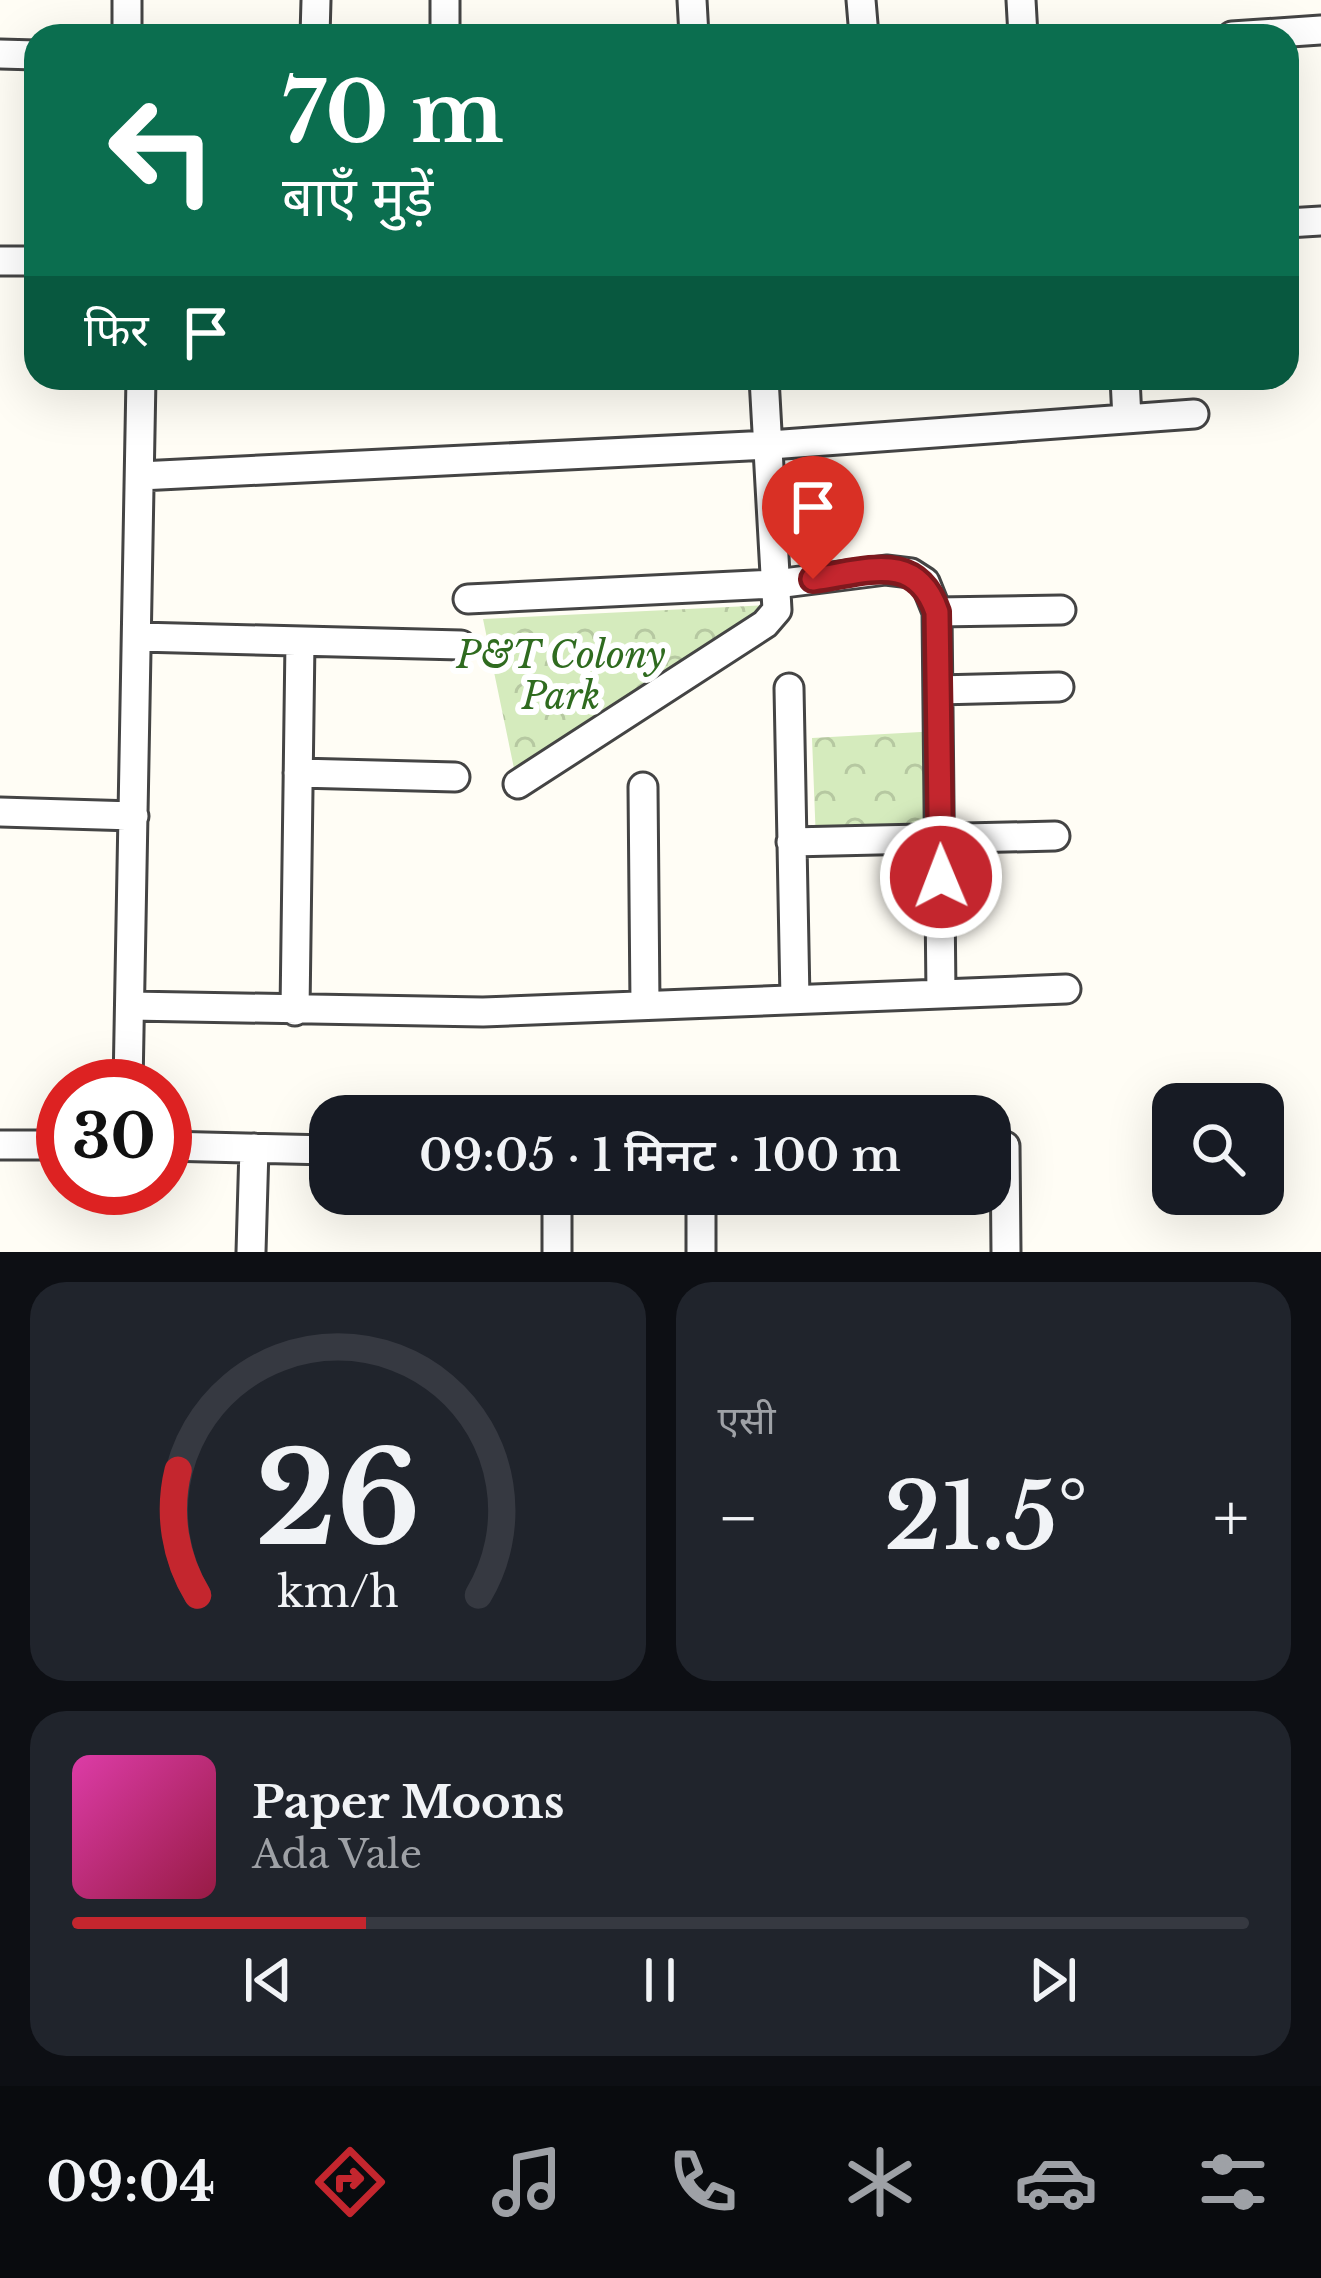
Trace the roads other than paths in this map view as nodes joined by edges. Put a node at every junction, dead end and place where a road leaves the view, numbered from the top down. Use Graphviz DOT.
graph roads {
  1 [pos="141,390"];
  2 [pos="765,390"];
  3 [pos="1126,390"];
  4 [pos="1194,414"];
  5 [pos="1127,418"];
  6 [pos="770,445"];
  7 [pos="140,476"];
  8 [pos="776,584"];
  9 [pos="468,599"];
  10 [pos="1060,610"];
  11 [pos="937,612"];
  12 [pos="138,638"];
  13 [pos="300,641"];
  14 [pos="461,645"];
  15 [pos="1059,687"];
  16 [pos="789,688"];
  17 [pos="938,690"];
  18 [pos="298,773"];
  19 [pos="454,777"];
  20 [pos="518,784"];
  21 [pos="644,787"];
  22 [pos="0,812"];
  23 [pos="134,816"];
  24 [pos="1055,836"];
  25 [pos="941,838"];
  26 [pos="791,842"];
  27 [pos="1066,989"];
  28 [pos="941,994"];
  29 [pos="795,999"];
  30 [pos="645,1005"];
  31 [pos="130,1006"];
  32 [pos="295,1011"];
  33 [pos="129,1059"];
  34 [pos="0,1145"];
  35 [pos="36,1145"];
  36 [pos="192,1147"];
  37 [pos="254,1148"];
  38 [pos="309,1149"];
  39 [pos="557,1215"];
  40 [pos="701,1215"];
  41 [pos="1006,1215"];
  42 [pos="251,1252"];
  43 [pos="557,1252"];
  44 [pos="701,1252"];
  45 [pos="1006,1252"];
  1 -- 7 [label="street"];
  2 -- 6 [label="street"];
  3 -- 5 [label="street"];
  4 -- 5 [label="street"];
  5 -- 6 [label="street"];
  6 -- 7 [label="street"];
  6 -- 8 [label="street"];
  7 -- 12 [label="street"];
  8 -- 9 [label="street"];
  8 -- 11 [label="street"];
  8 -- 20 [label="street"];
  10 -- 11 [label="street"];
  11 -- 17 [label="street"];
  12 -- 13 [label="street"];
  12 -- 23 [label="street"];
  13 -- 14 [label="street"];
  13 -- 18 [label="street"];
  15 -- 17 [label="street"];
  16 -- 26 [label="street"];
  17 -- 25 [label="street"];
  18 -- 19 [label="street"];
  18 -- 32 [label="street"];
  21 -- 30 [label="street"];
  22 -- 23 [label="street"];
  23 -- 31 [label="street"];
  24 -- 25 [label="street"];
  25 -- 26 [label="street"];
  25 -- 28 [label="street"];
  26 -- 29 [label="street"];
  27 -- 28 [label="street"];
  28 -- 29 [label="street"];
  29 -- 30 [label="street"];
  30 -- 32 [label="street"];
  31 -- 32 [label="street"];
  31 -- 33 [label="street"];
  34 -- 35 [label="street"];
  36 -- 37 [label="street"];
  37 -- 38 [label="street"];
  37 -- 42 [label="street"];
  39 -- 43 [label="street"];
  40 -- 44 [label="street"];
  41 -- 45 [label="street"];
}
